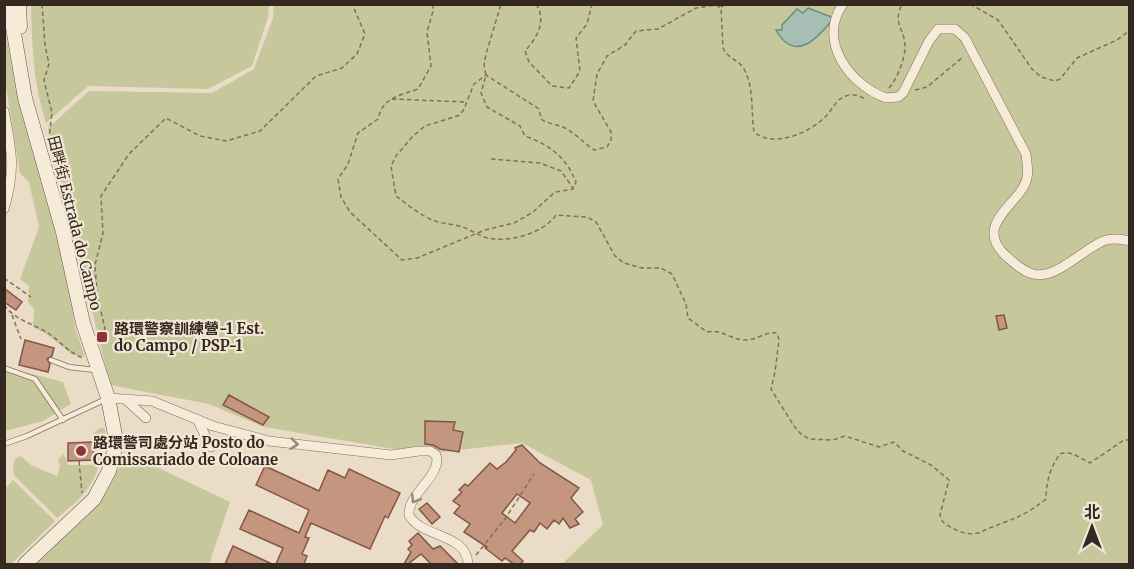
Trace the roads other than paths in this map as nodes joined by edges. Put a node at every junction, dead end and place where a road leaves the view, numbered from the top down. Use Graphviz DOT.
graph roads {
  1 [pos="9,4"];
  2 [pos="20,4"];
  3 [pos="843,4"];
  4 [pos="20,68"];
  5 [pos="4,111"];
  6 [pos="7,141"];
  7 [pos="4,209"];
  8 [pos="1130,241"];
  9 [pos="51,360"];
  10 [pos="4,368"];
  11 [pos="98,369"];
  12 [pos="108,399"];
  13 [pos="125,399"];
  14 [pos="146,418"];
  15 [pos="197,419"];
  16 [pos="63,420"];
  17 [pos="4,444"];
  18 [pos="211,447"];
  19 [pos="25,564"];
  20 [pos="468,564"];
  1 -- 4 [label="main road, 田畔街 Estrada do Campo"];
  2 -- 4 [label="main road, 田畔街 Estrada do Campo"];
  3 -- 8 [label="street"];
  4 -- 11 [label="main road, 田畔街 Estrada do Campo"];
  5 -- 6 [label="street"];
  6 -- 7 [label="street"];
  9 -- 11 [label="lane"];
  10 -- 16 [label="lane"];
  11 -- 12 [label="main road, 田畔街 Estrada do Campo"];
  12 -- 13 [label="street"];
  12 -- 16 [label="lane"];
  12 -- 19 [label="main road, 田畔街 Estrada do Campo"];
  13 -- 14 [label="street"];
  13 -- 15 [label="street"];
  15 -- 18 [label="street"];
  15 -- 20 [label="street, one-way"];
  16 -- 17 [label="lane"];
}
